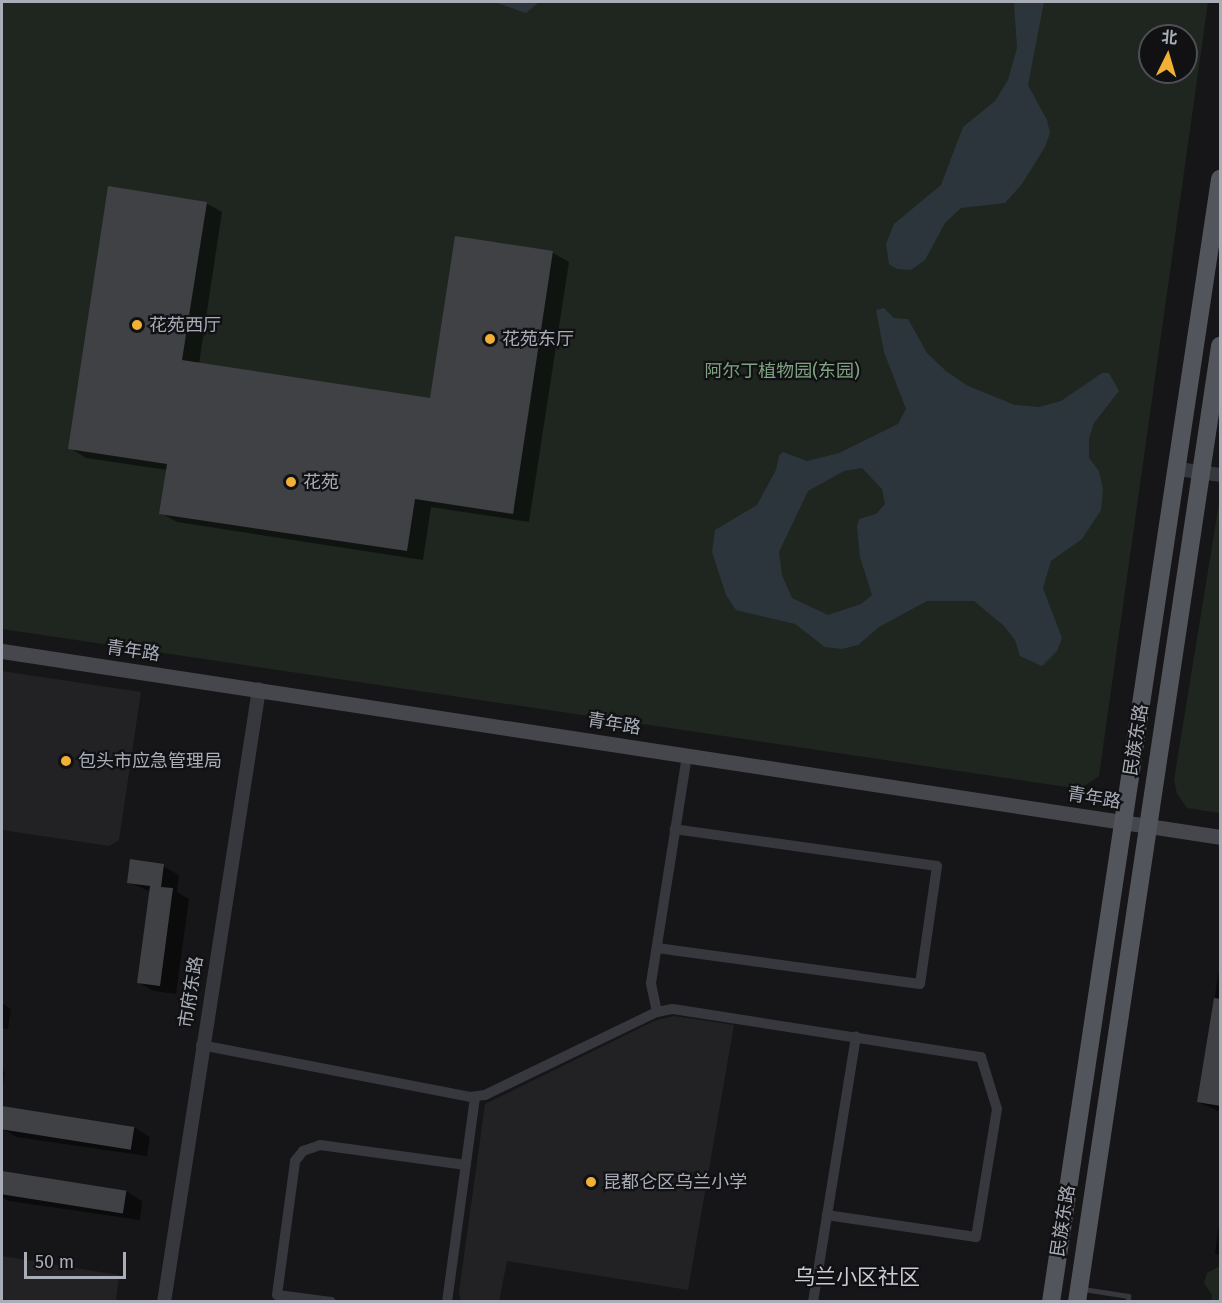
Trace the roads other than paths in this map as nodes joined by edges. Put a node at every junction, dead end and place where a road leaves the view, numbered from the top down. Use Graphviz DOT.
graph roads {
  1 [pos="1221,179"];
  2 [pos="1221,346"];
  3 [pos="1178,469"];
  4 [pos="1202,473"];
  5 [pos="1221,475"];
  6 [pos="2,651"];
  7 [pos="259,689"];
  8 [pos="687,755"];
  9 [pos="1123,822"];
  10 [pos="1148,826"];
  11 [pos="675,829"];
  12 [pos="1221,837"];
  13 [pos="657,948"];
  14 [pos="657,1012"];
  15 [pos="856,1036"];
  16 [pos="201,1045"];
  17 [pos="475,1097"];
  18 [pos="466,1165"];
  19 [pos="827,1215"];
  20 [pos="1078,1295"];
  21 [pos="164,1302"];
  22 [pos="331,1302"];
  23 [pos="447,1302"];
  24 [pos="813,1302"];
  25 [pos="1051,1302"];
  26 [pos="1128,1302"];
  1 -- 3 [label="main road, 民族东路"];
  2 -- 4 [label="main road, 民族东路"];
  3 -- 4 [label="street"];
  3 -- 9 [label="main road, 民族东路"];
  4 -- 5 [label="street"];
  4 -- 10 [label="main road, 民族东路"];
  6 -- 7 [label="main road, 青年路"];
  7 -- 8 [label="main road, 青年路"];
  7 -- 16 [label="street, 市府东路"];
  8 -- 9 [label="main road, 青年路"];
  8 -- 11 [label="street"];
  9 -- 10 [label="main road, 青年路"];
  9 -- 25 [label="main road, 民族东路"];
  10 -- 12 [label="main road, 青年路"];
  10 -- 20 [label="main road, 民族东路"];
  11 -- 13 [label="street"];
  11 -- 13 [label="street"];
  13 -- 14 [label="street"];
  14 -- 15 [label="street"];
  14 -- 17 [label="street"];
  15 -- 19 [label="street"];
  15 -- 19 [label="street"];
  16 -- 17 [label="street"];
  16 -- 21 [label="street, 市府东路"];
  17 -- 18 [label="street"];
  18 -- 22 [label="street"];
  18 -- 23 [label="street"];
  19 -- 24 [label="street"];
  20 -- 26 [label="lane"];
}
